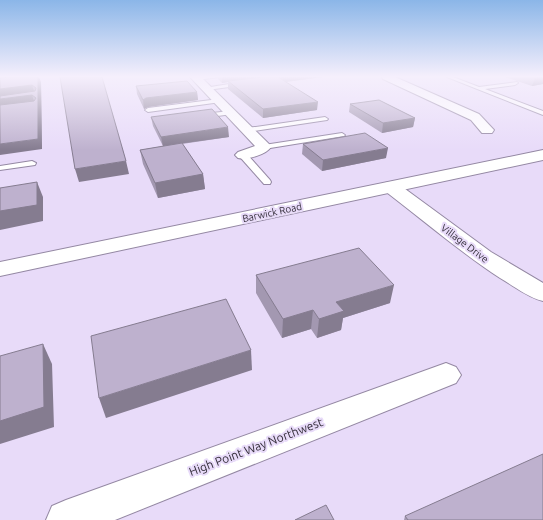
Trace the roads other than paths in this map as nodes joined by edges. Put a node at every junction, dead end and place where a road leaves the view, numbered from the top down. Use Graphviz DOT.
graph roads {
  1 [pos="217,101"];
  2 [pos="219,101"];
  3 [pos="440,101"];
  4 [pos="513,101"];
  5 [pos="148,110"];
  6 [pos="230,113"];
  7 [pos="543,113"];
  8 [pos="192,118"];
  9 [pos="325,119"];
  10 [pos="248,130"];
  11 [pos="487,130"];
  12 [pos="342,135"];
  13 [pos="264,147"];
  14 [pos="243,155"];
  15 [pos="543,155"];
  16 [pos="32,163"];
  17 [pos="0,168"];
  18 [pos="267,182"];
  19 [pos="391,187"];
  20 [pos="0,269"];
  21 [pos="543,293"];
  22 [pos="446,375"];
  23 [pos="66,520"];
  1 -- 5 [label="lane"];
  2 -- 6 [label="street"];
  3 -- 11 [label="street"];
  4 -- 7 [label="lane"];
  6 -- 8 [label="lane"];
  6 -- 10 [label="street"];
  9 -- 10 [label="lane"];
  10 -- 13 [label="street"];
  12 -- 13 [label="lane"];
  13 -- 14 [label="street"];
  14 -- 18 [label="lane"];
  15 -- 19 [label="street, Barwick Road"];
  16 -- 17 [label="lane"];
  19 -- 20 [label="street, Barwick Road"];
  19 -- 21 [label="street, Village Drive"];
  22 -- 23 [label="street, High Point Way Northwest"];
}
